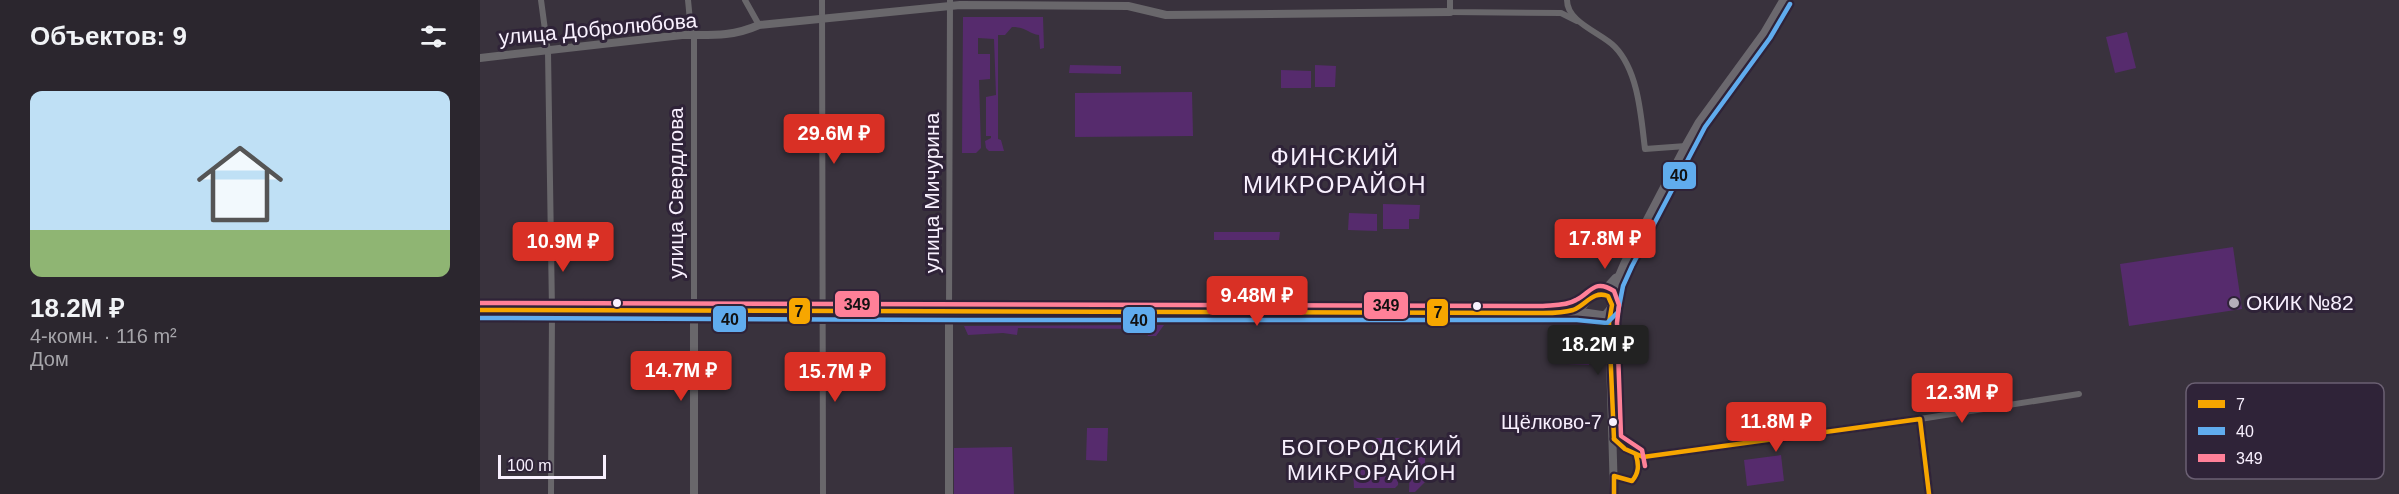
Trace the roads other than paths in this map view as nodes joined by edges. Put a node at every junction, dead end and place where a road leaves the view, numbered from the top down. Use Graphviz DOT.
graph roads {
  1 [pos="541,0"];
  2 [pos="688,0"];
  3 [pos="745,0"];
  4 [pos="822,0"];
  5 [pos="1450,0"];
  6 [pos="1784,0"];
  7 [pos="1567,2"];
  8 [pos="950,3"];
  9 [pos="1450,12"];
  10 [pos="822,17"];
  11 [pos="1578,21"];
  12 [pos="759,25"];
  13 [pos="694,35"];
  14 [pos="548,52"];
  15 [pos="480,58"];
  16 [pos="1686,146"];
  17 [pos="1625,263"];
  18 [pos="1599,293"];
  19 [pos="1588,301"];
  20 [pos="1612,305"];
  21 [pos="480,310"];
  22 [pos="552,310"];
  23 [pos="694,311"];
  24 [pos="822,312"];
  25 [pos="1564,312"];
  26 [pos="949,313"];
  27 [pos="1596,316"];
  28 [pos="1609,330"];
  29 [pos="2079,394"];
  30 [pos="1920,419"];
  31 [pos="1614,439"];
  32 [pos="551,494"];
  33 [pos="694,494"];
  34 [pos="823,494"];
  35 [pos="949,494"];
  36 [pos="1614,494"];
  37 [pos="1929,494"];
  1 -- 14 [label="street"];
  2 -- 13 [label="street, улица Свердлова"];
  3 -- 12 [label="street"];
  4 -- 10 [label="street"];
  5 -- 9 [label="street"];
  6 -- 16 [label="main road"];
  7 -- 11 [label="street"];
  8 -- 9 [label="street, улица Добролюбова"];
  8 -- 10 [label="street, улица Добролюбова"];
  8 -- 26 [label="street, улица Мичурина"];
  9 -- 11 [label="street, улица Добролюбова"];
  10 -- 12 [label="street, улица Добролюбова"];
  10 -- 24 [label="street"];
  11 -- 16 [label="street"];
  12 -- 13 [label="street, улица Добролюбова"];
  13 -- 14 [label="street, улица Добролюбова"];
  13 -- 23 [label="street, улица Свердлова"];
  14 -- 15 [label="street, улица Добролюбова"];
  14 -- 22 [label="street"];
  16 -- 17 [label="main road"];
  17 -- 18 [label="main road"];
  17 -- 20 [label="main road"];
  18 -- 19 [label="main road"];
  18 -- 20 [label="main road"];
  19 -- 25 [label="main road"];
  19 -- 27 [label="main road"];
  20 -- 27 [label="main road"];
  20 -- 28 [label="street"];
  21 -- 22 [label="main road"];
  22 -- 23 [label="main road"];
  22 -- 32 [label="street"];
  23 -- 24 [label="main road"];
  23 -- 33 [label="street, улица Свердлова"];
  24 -- 26 [label="main road"];
  24 -- 34 [label="street"];
  25 -- 26 [label="main road"];
  25 -- 27 [label="main road"];
  26 -- 35 [label="street, улица Мичурина"];
  27 -- 28 [label="street"];
  28 -- 31 [label="street"];
  29 -- 30 [label="street"];
  30 -- 31 [label="street"];
  30 -- 37 [label="street"];
  31 -- 36 [label="street"];
}
